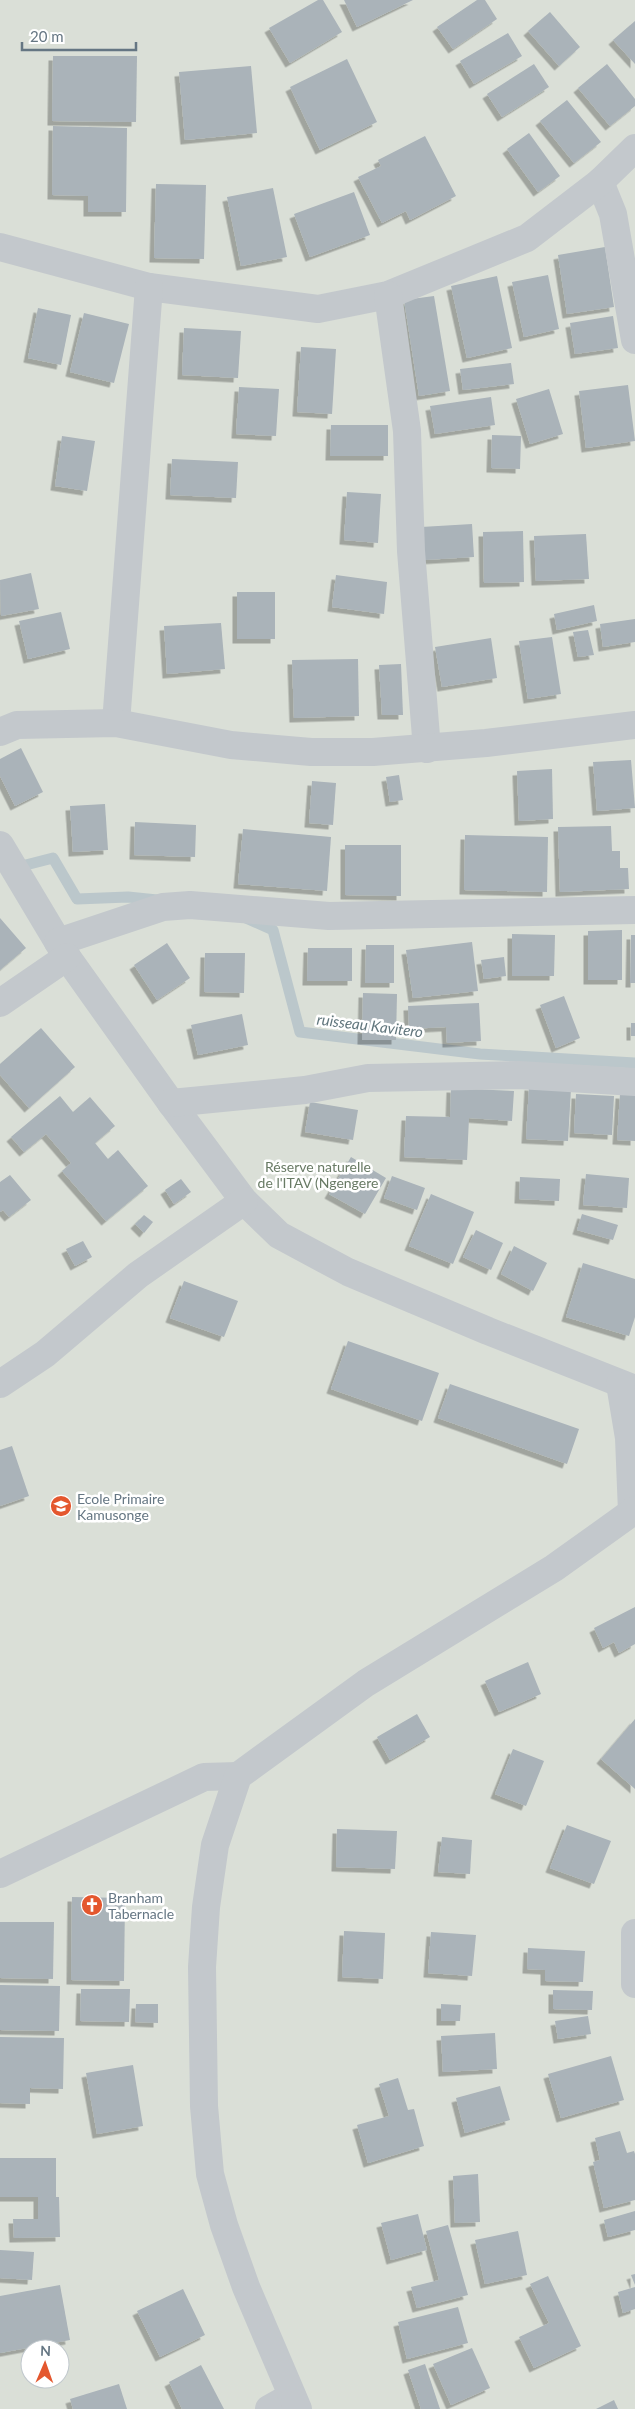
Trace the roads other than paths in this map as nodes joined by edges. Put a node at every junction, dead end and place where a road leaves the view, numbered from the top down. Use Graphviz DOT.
graph roads {
  1 [pos="635,148"];
  2 [pos="600,182"];
  3 [pos="0,247"];
  4 [pos="149,287"];
  5 [pos="388,295"];
  6 [pos="635,340"];
  7 [pos="116,722"];
  8 [pos="635,725"];
  9 [pos="0,732"];
  10 [pos="427,749"];
  11 [pos="0,845"];
  12 [pos="635,910"];
  13 [pos="63,949"];
  14 [pos="0,1003"];
  15 [pos="635,1082"];
  16 [pos="171,1103"];
  17 [pos="244,1201"];
  18 [pos="0,1384"];
  19 [pos="627,1387"];
  20 [pos="634,1511"];
  21 [pos="238,1776"];
  22 [pos="0,1874"];
  23 [pos="635,1933"];
  24 [pos="635,1984"];
  25 [pos="286,2405"];
  1 -- 2 [label="street"];
  2 -- 5 [label="street"];
  2 -- 6 [label="street"];
  3 -- 4 [label="street"];
  4 -- 5 [label="street"];
  4 -- 7 [label="street"];
  5 -- 10 [label="street"];
  7 -- 9 [label="street"];
  7 -- 10 [label="street"];
  8 -- 10 [label="street"];
  11 -- 13 [label="street"];
  12 -- 13 [label="street"];
  13 -- 14 [label="street"];
  13 -- 16 [label="street"];
  15 -- 16 [label="street"];
  16 -- 17 [label="street"];
  17 -- 18 [label="street"];
  17 -- 19 [label="street"];
  19 -- 20 [label="street"];
  20 -- 21 [label="street"];
  21 -- 22 [label="street"];
  21 -- 25 [label="street"];
  23 -- 24 [label="street"];
}
